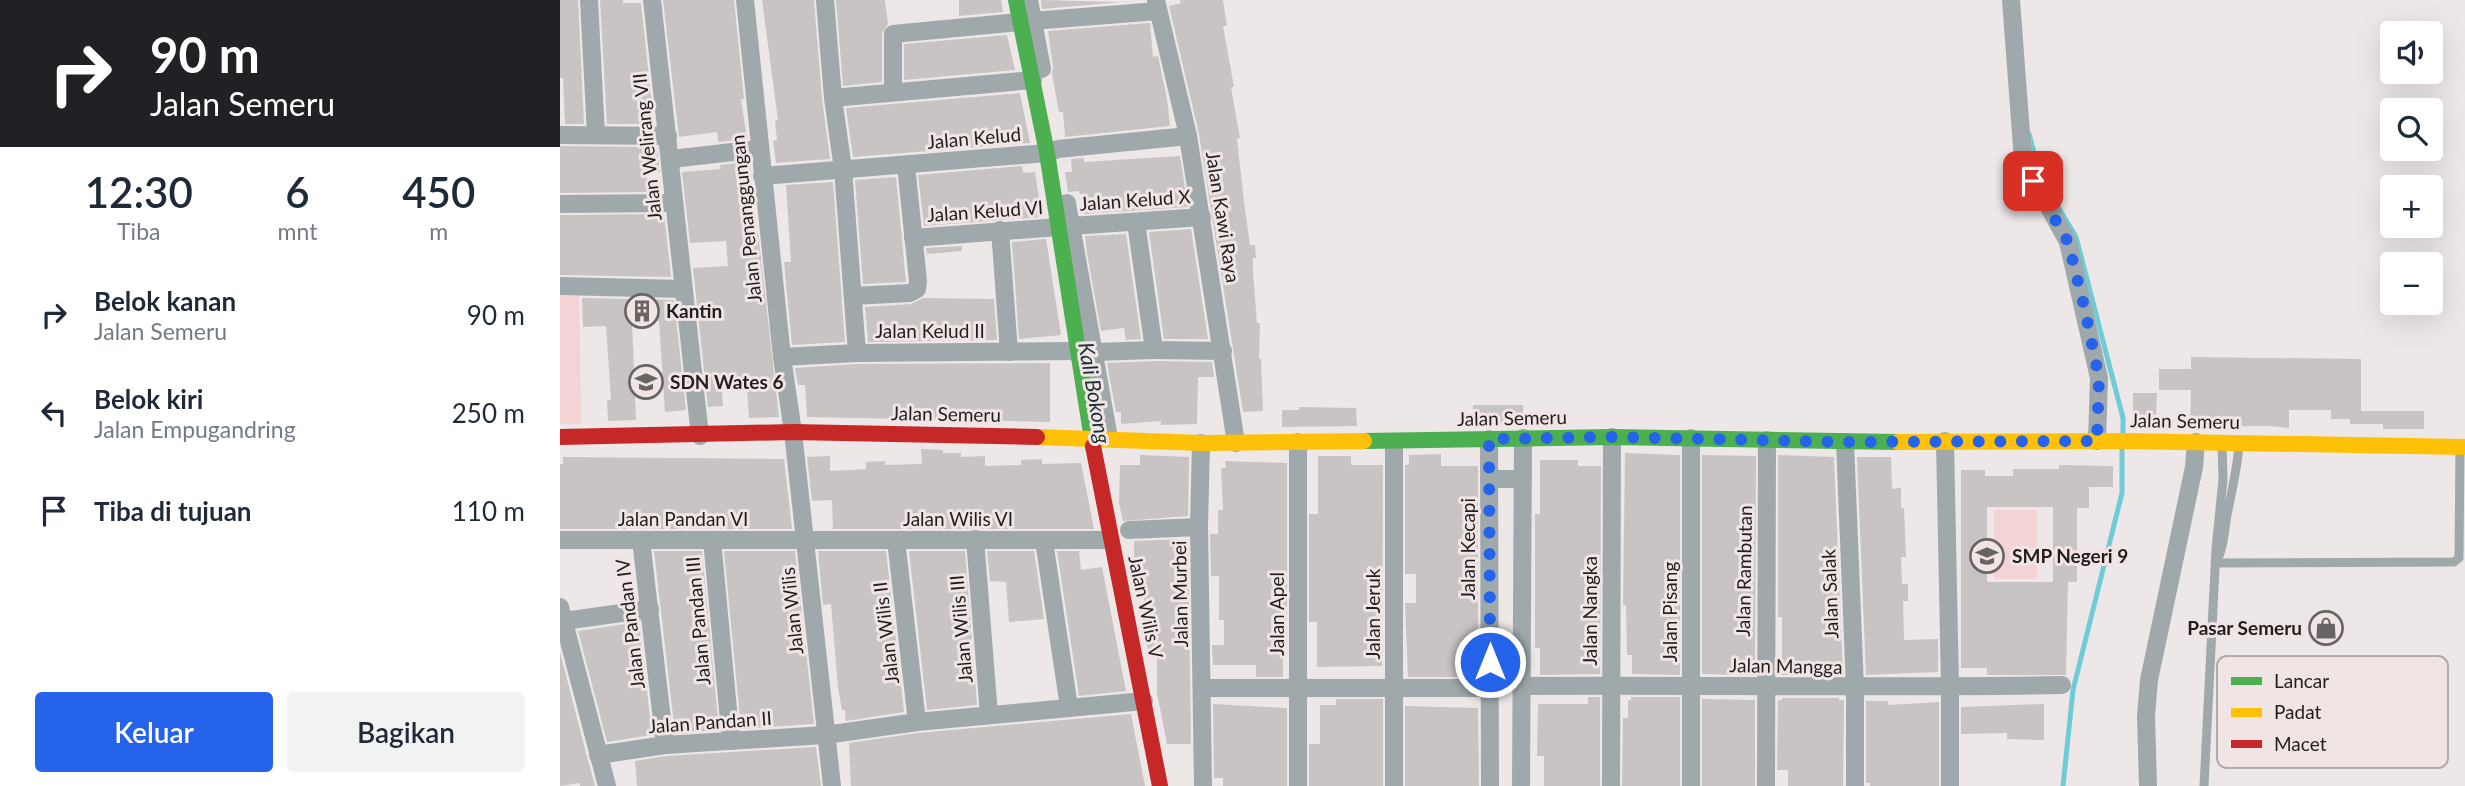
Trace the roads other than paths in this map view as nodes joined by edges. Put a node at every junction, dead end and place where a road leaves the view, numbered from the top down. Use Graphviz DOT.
graph roads {
  1 [pos="589,0"];
  2 [pos="652,0"];
  3 [pos="745,0"];
  4 [pos="825,0"];
  5 [pos="1016,0"];
  6 [pos="1029,0"];
  7 [pos="2011,0"];
  8 [pos="1157,6"];
  9 [pos="1089,8"];
  10 [pos="1026,21"];
  11 [pos="1033,80"];
  12 [pos="894,92"];
  13 [pos="833,98"];
  14 [pos="560,135"];
  15 [pos="596,135"];
  16 [pos="667,136"];
  17 [pos="1188,136"];
  18 [pos="759,149"];
  19 [pos="1052,151"];
  20 [pos="671,159"];
  21 [pos="906,165"];
  22 [pos="844,169"];
  23 [pos="762,176"];
  24 [pos="674,203"];
  25 [pos="560,204"];
  26 [pos="1202,217"];
  27 [pos="1136,222"];
  28 [pos="1065,226"];
  29 [pos="1000,230"];
  30 [pos="914,238"];
  31 [pos="560,286"];
  32 [pos="683,289"];
  33 [pos="853,296"];
  34 [pos="1154,350"];
  35 [pos="1087,351"];
  36 [pos="1223,351"];
  37 [pos="1009,352"];
  38 [pos="857,353"];
  39 [pos="782,357"];
  40 [pos="793,432"];
  41 [pos="700,436"];
  42 [pos="560,437"];
  43 [pos="1100,437"];
  44 [pos="1612,437"];
  45 [pos="1523,438"];
  46 [pos="1691,438"];
  47 [pos="1489,439"];
  48 [pos="1766,440"];
  49 [pos="1945,441"];
  50 [pos="2101,441"];
  51 [pos="1298,442"];
  52 [pos="1394,442"];
  53 [pos="1845,442"];
  54 [pos="2196,442"];
  55 [pos="2222,442"];
  56 [pos="1201,443"];
  57 [pos="1236,443"];
  58 [pos="2239,443"];
  59 [pos="2462,447"];
  60 [pos="1489,479"];
  61 [pos="1523,479"];
  62 [pos="1199,527"];
  63 [pos="1129,530"];
  64 [pos="975,539"];
  65 [pos="560,540"];
  66 [pos="641,540"];
  67 [pos="712,540"];
  68 [pos="805,540"];
  69 [pos="897,540"];
  70 [pos="1110,540"];
  71 [pos="1044,541"];
  72 [pos="2216,563"];
  73 [pos="650,609"];
  74 [pos="562,614"];
  75 [pos="1610,685"];
  76 [pos="1690,685"];
  77 [pos="2062,685"];
  78 [pos="1521,686"];
  79 [pos="1764,687"];
  80 [pos="1950,687"];
  81 [pos="1202,688"];
  82 [pos="1298,688"];
  83 [pos="1393,688"];
  84 [pos="1490,688"];
  85 [pos="1855,688"];
  86 [pos="1143,701"];
  87 [pos="1069,707"];
  88 [pos="989,715"];
  89 [pos="917,722"];
  90 [pos="825,735"];
  91 [pos="731,741"];
  92 [pos="665,745"];
  93 [pos="598,755"];
  94 [pos="607,786"];
  95 [pos="832,786"];
  96 [pos="1159,786"];
  97 [pos="1203,786"];
  98 [pos="1298,786"];
  99 [pos="1394,786"];
  100 [pos="1490,786"];
  101 [pos="1521,786"];
  102 [pos="1611,786"];
  103 [pos="1690,786"];
  104 [pos="1766,786"];
  105 [pos="1855,786"];
  106 [pos="1950,786"];
  107 [pos="2148,786"];
  108 [pos="2204,786"];
  1 -- 15 [label="street"];
  2 -- 16 [label="street, Jalan Welirang VII"];
  3 -- 18 [label="street, Jalan Penanggungan"];
  4 -- 13 [label="street"];
  5 -- 10 [label="street"];
  6 -- 10 [label="street"];
  7 -- 50 [label="street"];
  8 -- 9 [label="street"];
  8 -- 17 [label="street, Jalan Kawi Raya"];
  9 -- 10 [label="street"];
  10 -- 11 [label="street"];
  10 -- 12 [label="street"];
  10 -- 19 [label="street"];
  11 -- 12 [label="street"];
  11 -- 19 [label="street"];
  12 -- 13 [label="street"];
  13 -- 22 [label="street"];
  14 -- 15 [label="street"];
  15 -- 16 [label="street"];
  16 -- 20 [label="street, Jalan Welirang VII"];
  17 -- 19 [label="street, Jalan Kelud"];
  17 -- 26 [label="street, Jalan Kawi Raya"];
  18 -- 20 [label="street"];
  18 -- 23 [label="street, Jalan Penanggungan"];
  19 -- 21 [label="street, Jalan Kelud"];
  19 -- 28 [label="street"];
  20 -- 24 [label="street, Jalan Welirang VII"];
  21 -- 22 [label="street, Jalan Kelud"];
  21 -- 30 [label="street"];
  22 -- 23 [label="street, Jalan Kelud"];
  22 -- 33 [label="street"];
  23 -- 39 [label="street, Jalan Penanggungan"];
  24 -- 25 [label="street"];
  24 -- 32 [label="street, Jalan Welirang VII"];
  26 -- 27 [label="street, Jalan Kelud X"];
  26 -- 36 [label="street, Jalan Kawi Raya"];
  27 -- 28 [label="street, Jalan Kelud X"];
  27 -- 34 [label="street"];
  28 -- 29 [label="street, Jalan Kelud VI"];
  28 -- 35 [label="street"];
  29 -- 30 [label="street, Jalan Kelud VI"];
  29 -- 37 [label="street"];
  30 -- 33 [label="street"];
  31 -- 32 [label="street"];
  32 -- 41 [label="street, Jalan Welirang VII"];
  33 -- 38 [label="street"];
  34 -- 35 [label="street, Jalan Kelud II"];
  34 -- 36 [label="street, Jalan Kelud II"];
  35 -- 37 [label="street, Jalan Kelud II"];
  35 -- 43 [label="street"];
  36 -- 57 [label="street, Jalan Kawi Raya"];
  37 -- 38 [label="street, Jalan Kelud II"];
  38 -- 39 [label="street, Jalan Kelud II"];
  39 -- 40 [label="street, Jalan Penanggungan"];
  40 -- 41 [label="street, Jalan Semeru"];
  40 -- 43 [label="street, Jalan Semeru"];
  40 -- 68 [label="street, Jalan Wilis"];
  41 -- 42 [label="street, Jalan Semeru"];
  43 -- 56 [label="street, Jalan Semeru"];
  43 -- 70 [label="street, Jalan Wilis V"];
  44 -- 45 [label="street, Jalan Semeru"];
  44 -- 46 [label="street, Jalan Semeru"];
  44 -- 75 [label="street, Jalan Nangka"];
  45 -- 47 [label="street, Jalan Semeru"];
  45 -- 61 [label="street"];
  46 -- 48 [label="street, Jalan Semeru"];
  46 -- 76 [label="street, Jalan Pisang"];
  47 -- 52 [label="street, Jalan Semeru"];
  47 -- 60 [label="street, Jalan Kecapi"];
  48 -- 53 [label="street, Jalan Semeru"];
  48 -- 79 [label="street, Jalan Rambutan"];
  49 -- 50 [label="street, Jalan Semeru"];
  49 -- 53 [label="street, Jalan Semeru"];
  49 -- 80 [label="street"];
  50 -- 54 [label="street, Jalan Semeru"];
  51 -- 52 [label="street, Jalan Semeru"];
  51 -- 57 [label="street, Jalan Semeru"];
  51 -- 82 [label="street, Jalan Apel"];
  52 -- 83 [label="street, Jalan Jeruk"];
  53 -- 85 [label="street, Jalan Salak"];
  54 -- 55 [label="street, Jalan Semeru"];
  54 -- 107 [label="street"];
  55 -- 58 [label="street, Jalan Semeru"];
  55 -- 72 [label="lane"];
  56 -- 57 [label="street, Jalan Semeru"];
  56 -- 62 [label="street, Jalan Murbei"];
  58 -- 59 [label="street, Jalan Semeru"];
  58 -- 72 [label="lane"];
  59 -- 72 [label="lane"];
  60 -- 61 [label="street"];
  60 -- 84 [label="street, Jalan Kecapi"];
  61 -- 78 [label="street"];
  62 -- 63 [label="street"];
  62 -- 81 [label="street, Jalan Murbei"];
  64 -- 69 [label="street, Jalan Wilis VI"];
  64 -- 71 [label="street, Jalan Wilis VI"];
  64 -- 88 [label="street, Jalan Wilis III"];
  65 -- 66 [label="street, Jalan Pandan VI"];
  66 -- 67 [label="street, Jalan Pandan VI"];
  66 -- 73 [label="street, Jalan Pandan IV"];
  67 -- 68 [label="street, Jalan Pandan VI"];
  67 -- 91 [label="street, Jalan Pandan III"];
  68 -- 69 [label="street, Jalan Wilis VI"];
  68 -- 90 [label="street, Jalan Wilis"];
  69 -- 89 [label="street, Jalan Wilis II"];
  70 -- 71 [label="street, Jalan Wilis VI"];
  70 -- 86 [label="street, Jalan Wilis V"];
  71 -- 87 [label="street"];
  72 -- 108 [label="lane"];
  73 -- 74 [label="street"];
  73 -- 92 [label="street, Jalan Pandan IV"];
  74 -- 93 [label="street"];
  75 -- 76 [label="street, Jalan Mangga"];
  75 -- 78 [label="street, Jalan Mangga"];
  75 -- 102 [label="street, Jalan Nangka"];
  76 -- 79 [label="street, Jalan Mangga"];
  76 -- 103 [label="street, Jalan Pisang"];
  77 -- 80 [label="street, Jalan Mangga"];
  78 -- 101 [label="street"];
  79 -- 85 [label="street, Jalan Mangga"];
  79 -- 104 [label="street, Jalan Rambutan"];
  80 -- 85 [label="street, Jalan Mangga"];
  80 -- 106 [label="street"];
  81 -- 82 [label="street"];
  81 -- 97 [label="street, Jalan Murbei"];
  82 -- 83 [label="street"];
  82 -- 98 [label="street, Jalan Apel"];
  83 -- 84 [label="street"];
  83 -- 99 [label="street, Jalan Jeruk"];
  84 -- 100 [label="street, Jalan Kecapi"];
  85 -- 105 [label="street, Jalan Salak"];
  86 -- 87 [label="street, Jalan Pandan II"];
  86 -- 96 [label="street, Jalan Wilis V"];
  87 -- 88 [label="street, Jalan Pandan II"];
  88 -- 89 [label="street, Jalan Pandan II"];
  89 -- 90 [label="street, Jalan Pandan II"];
  90 -- 91 [label="street, Jalan Pandan II"];
  90 -- 95 [label="street, Jalan Wilis"];
  91 -- 92 [label="street, Jalan Pandan II"];
  92 -- 93 [label="street, Jalan Pandan II"];
  93 -- 94 [label="street"];
}
